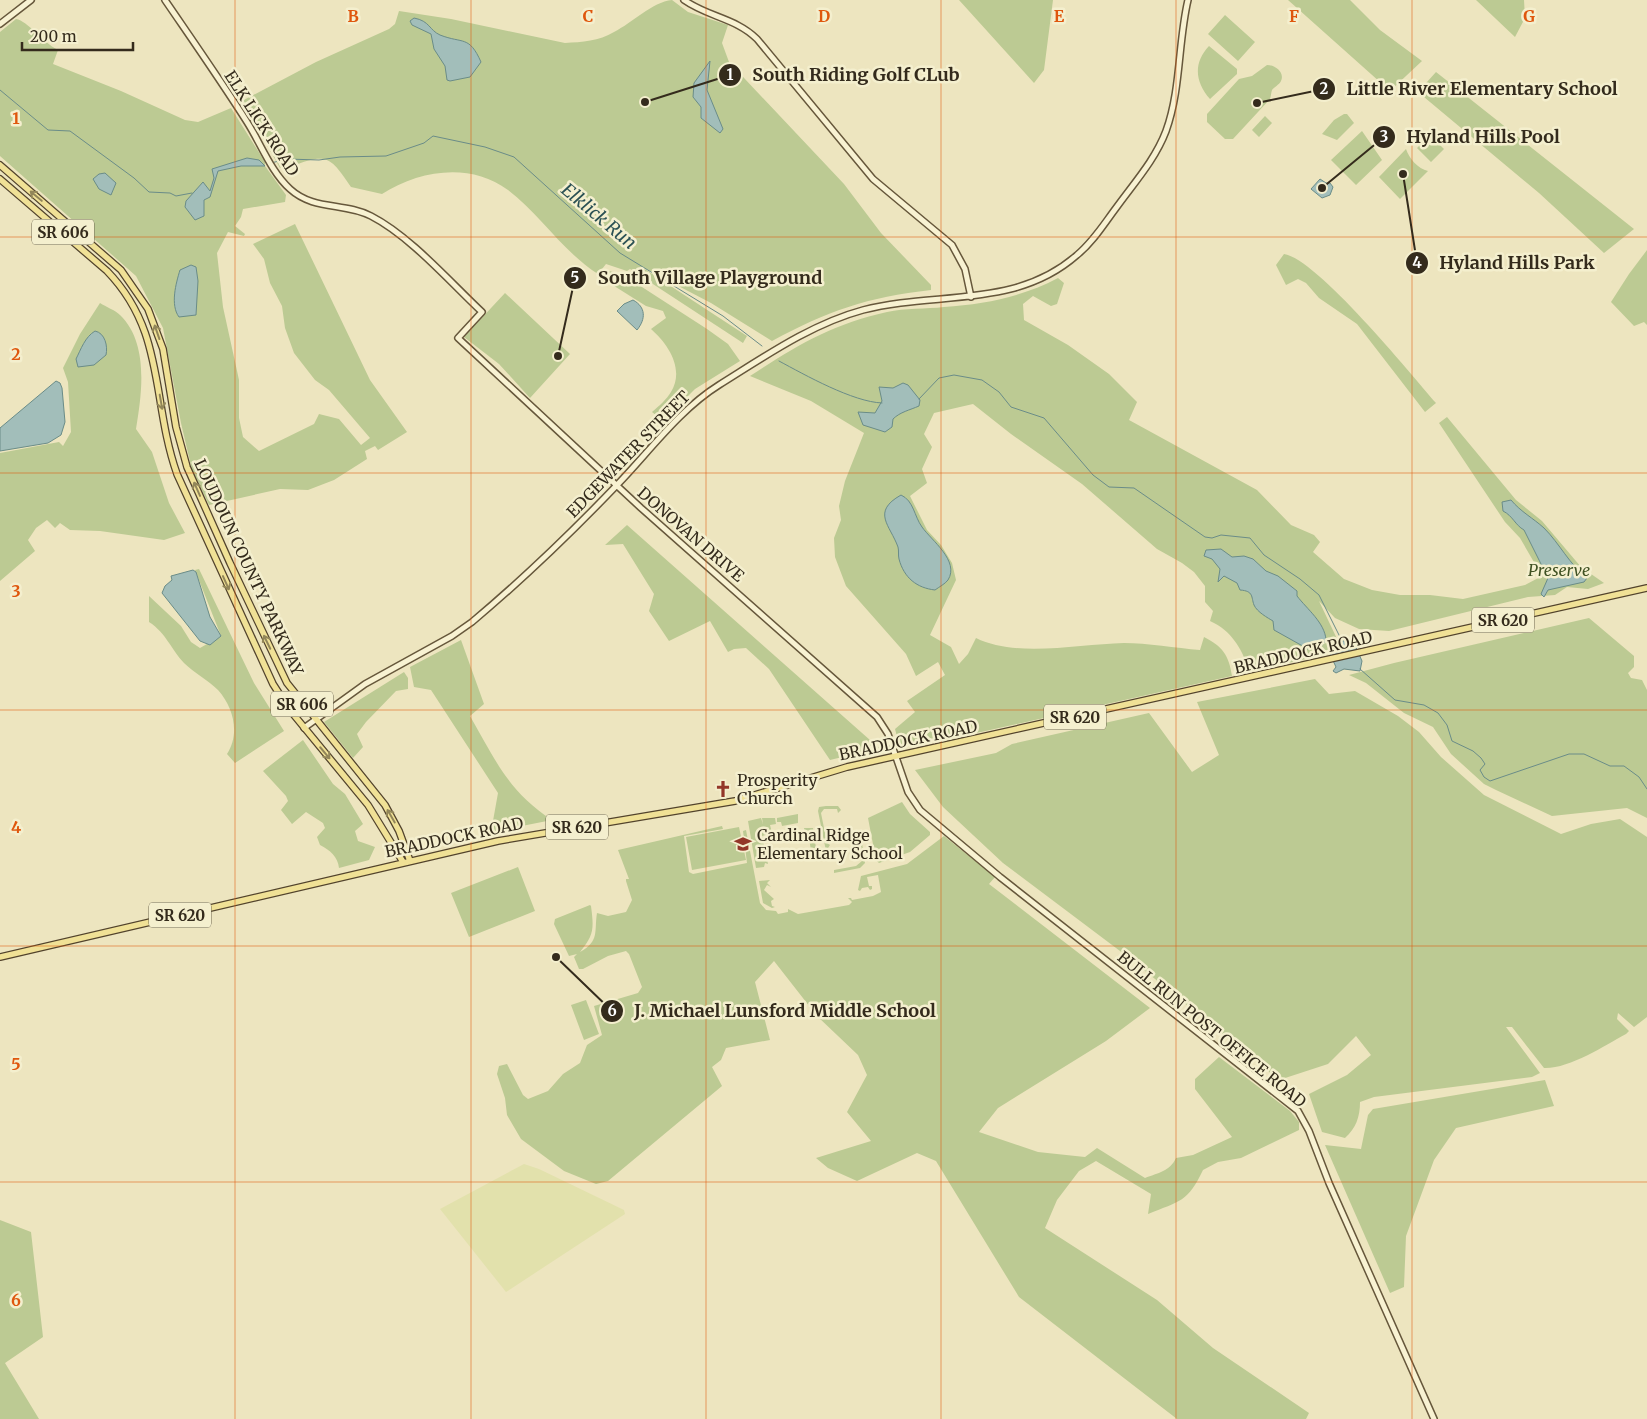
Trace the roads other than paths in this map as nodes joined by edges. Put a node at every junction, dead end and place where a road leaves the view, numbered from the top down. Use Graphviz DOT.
graph roads {
  1 [pos="31,0"];
  2 [pos="165,0"];
  3 [pos="684,0"];
  4 [pos="1188,0"];
  5 [pos="0,24"];
  6 [pos="0,165"];
  7 [pos="0,179"];
  8 [pos="970,297"];
  9 [pos="458,338"];
  10 [pos="617,485"];
  11 [pos="1647,588"];
  12 [pos="315,719"];
  13 [pos="304,728"];
  14 [pos="895,756"];
  15 [pos="410,861"];
  16 [pos="403,862"];
  17 [pos="0,957"];
  18 [pos="1434,1419"];
  1 -- 5 [label="street"];
  2 -- 9 [label="street, ELK LICK ROAD"];
  3 -- 8 [label="street"];
  4 -- 8 [label="street, EDGEWATER STREET"];
  12 -- 6 [label="main road, LOUDOUN COUNTY PARKWAY / SR 606, one-way"];
  7 -- 13 [label="main road, LOUDOUN COUNTY PARKWAY / SR 606, one-way"];
  8 -- 10 [label="street, EDGEWATER STREET"];
  9 -- 10 [label="street, DONOVAN DRIVE"];
  10 -- 12 [label="street, EDGEWATER STREET"];
  10 -- 14 [label="street, DONOVAN DRIVE"];
  11 -- 14 [label="main road, BRADDOCK ROAD / SR 620"];
  12 -- 13 [label="street, EDGEWATER STREET"];
  15 -- 12 [label="main road, LOUDOUN COUNTY PARKWAY / SR 606, one-way"];
  13 -- 16 [label="main road, LOUDOUN COUNTY PARKWAY / SR 606, one-way"];
  14 -- 15 [label="main road, BRADDOCK ROAD / SR 620"];
  14 -- 18 [label="street, BULL RUN POST OFFICE ROAD"];
  15 -- 16 [label="main road, BRADDOCK ROAD / SR 620"];
  16 -- 17 [label="main road, BRADDOCK ROAD / SR 620"];
}
